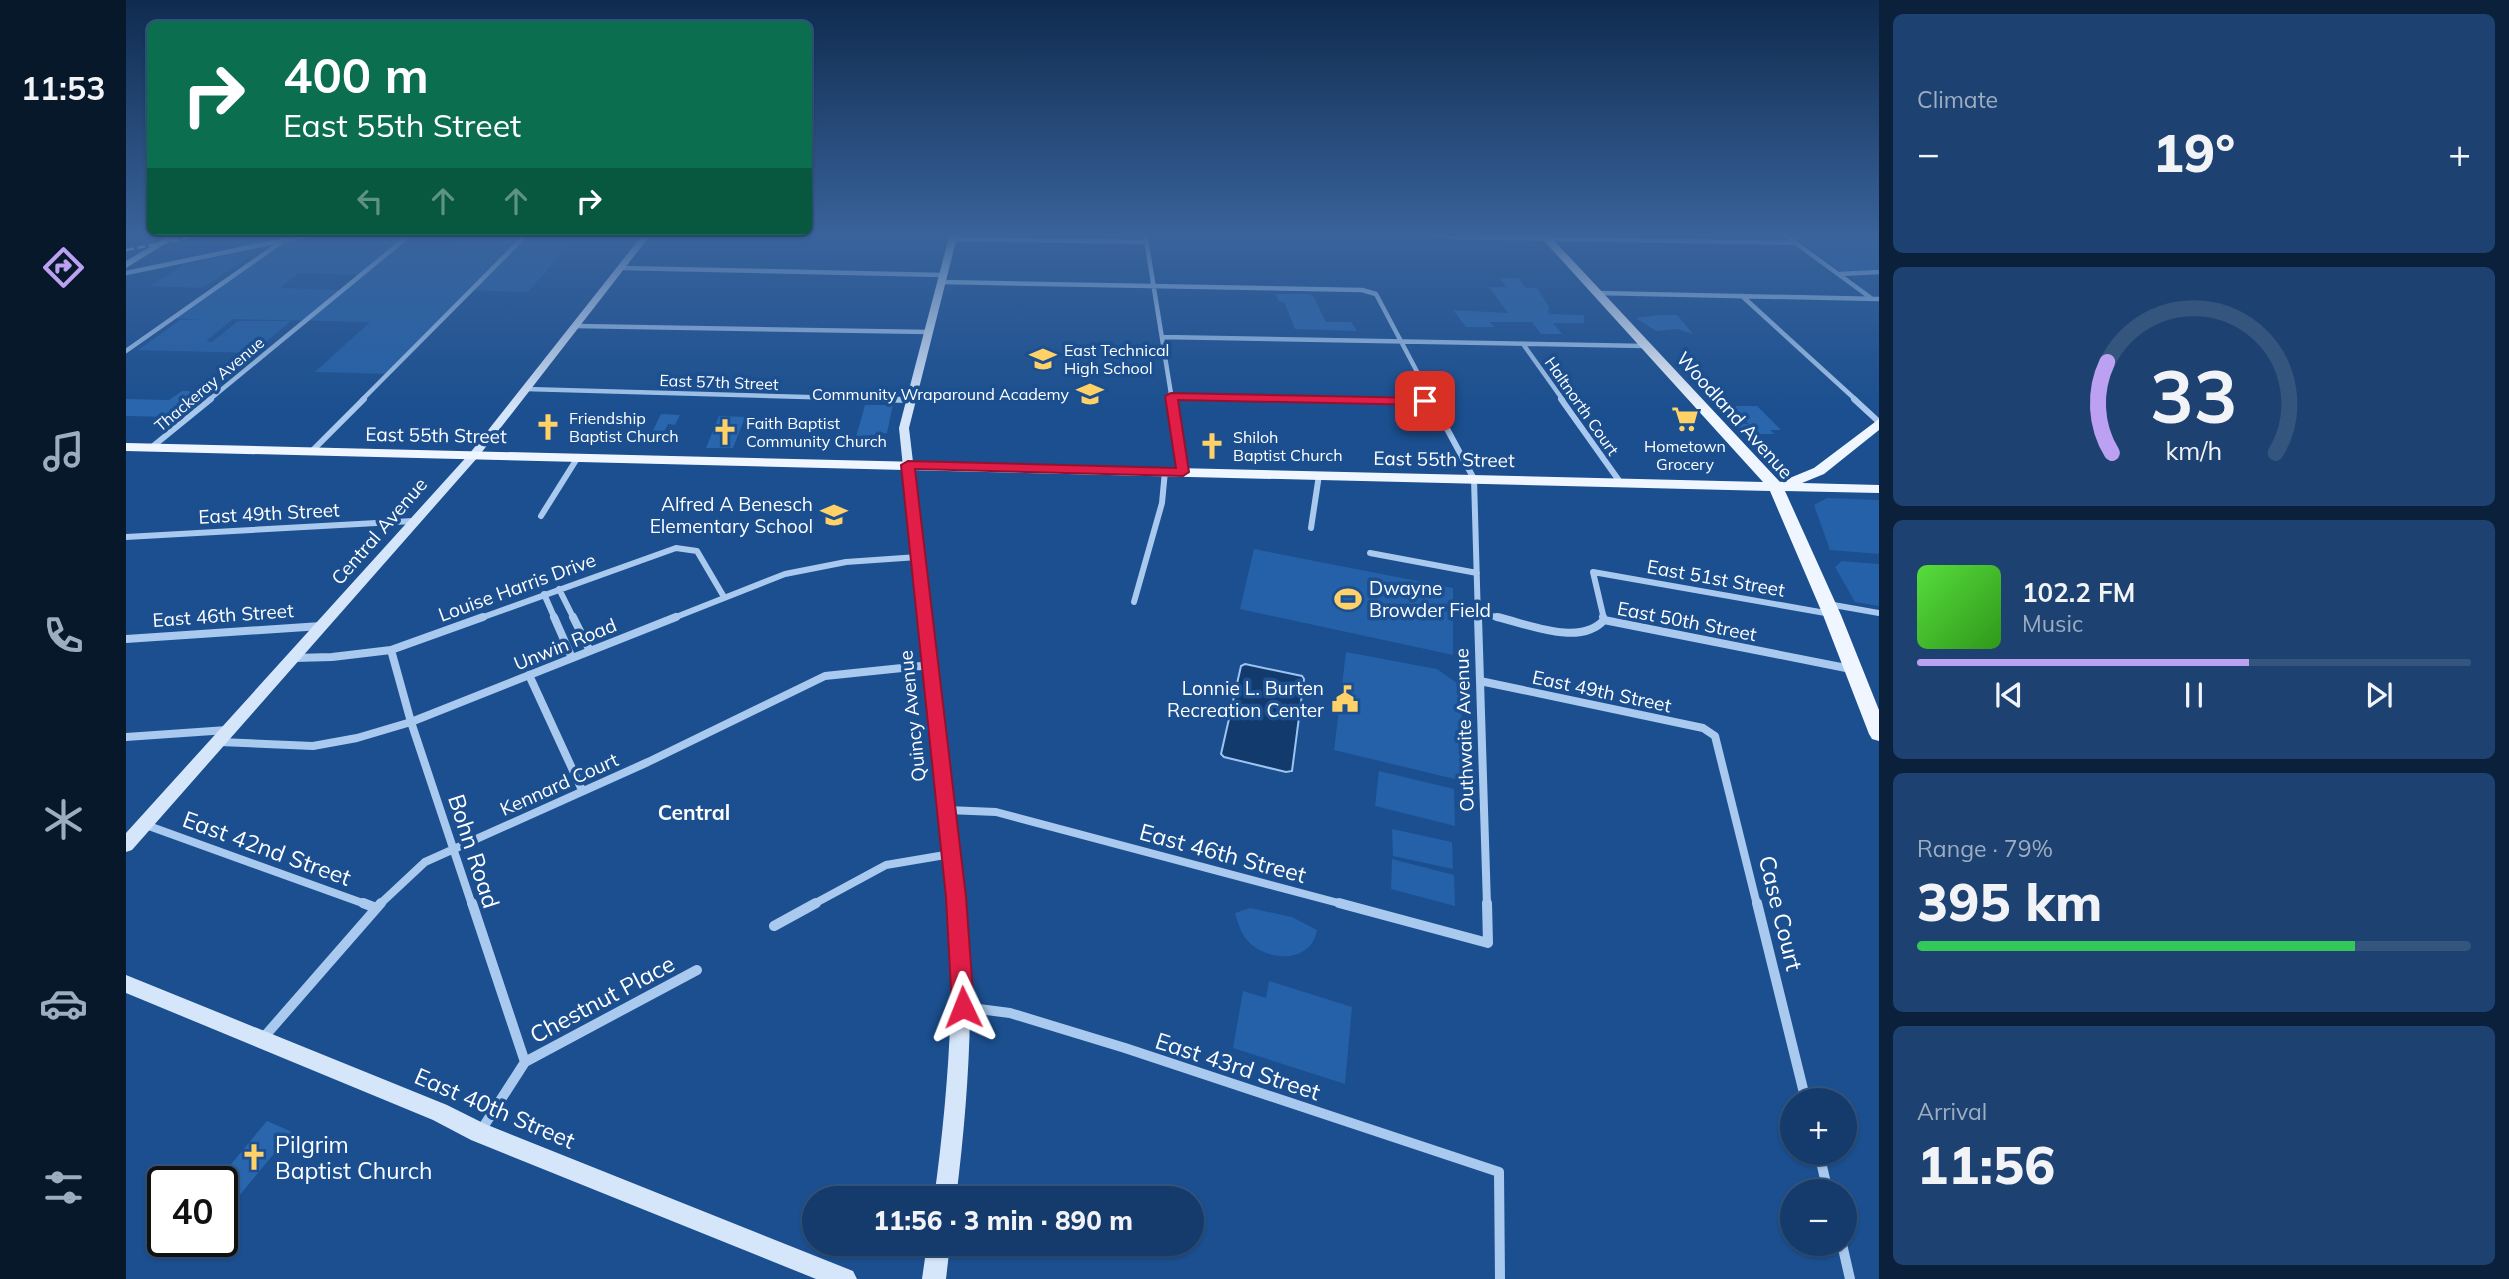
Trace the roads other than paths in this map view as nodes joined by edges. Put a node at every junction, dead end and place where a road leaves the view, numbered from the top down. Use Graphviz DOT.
graph roads {
  1 [pos="209,293"];
  2 [pos="339,293"];
  3 [pos="469,293"];
  4 [pos="602,293"];
  5 [pos="939,293"];
  6 [pos="1155,293"];
  7 [pos="1374,293"];
  8 [pos="1598,293"];
  9 [pos="1864,293"];
  10 [pos="1742,296"];
  11 [pos="1872,299"];
  12 [pos="1879,299"];
  13 [pos="577,326"];
  14 [pos="929,332"];
  15 [pos="1162,337"];
  16 [pos="1402,341"];
  17 [pos="1523,344"];
  18 [pos="1645,346"];
  19 [pos="126,351"];
  20 [pos="526,389"];
  21 [pos="1171,396"];
  22 [pos="911,400"];
  23 [pos="1433,401"];
  24 [pos="1879,422"];
  25 [pos="126,447"];
  26 [pos="152,447"];
  27 [pos="312,451"];
  28 [pos="474,455"];
  29 [pos="578,457"];
  30 [pos="908,465"];
  31 [pos="1165,471"];
  32 [pos="1183,472"];
  33 [pos="1319,475"];
  34 [pos="1474,479"];
  35 [pos="1620,482"];
  36 [pos="1776,487"];
  37 [pos="1879,489"];
  38 [pos="541,516"];
  39 [pos="413,521"];
  40 [pos="1311,528"];
  41 [pos="126,537"];
  42 [pos="1370,553"];
  43 [pos="918,557"];
  44 [pos="1477,573"];
  45 [pos="559,589"];
  46 [pos="544,594"];
  47 [pos="724,597"];
  48 [pos="1134,602"];
  49 [pos="1830,609"];
  50 [pos="1478,613"];
  51 [pos="1879,613"];
  52 [pos="1604,620"];
  53 [pos="322,626"];
  54 [pos="126,639"];
  55 [pos="391,650"];
  56 [pos="590,651"];
  57 [pos="294,658"];
  58 [pos="572,658"];
  59 [pos="931,665"];
  60 [pos="1854,670"];
  61 [pos="529,675"];
  62 [pos="1480,681"];
  63 [pos="411,722"];
  64 [pos="230,730"];
  65 [pos="1879,734"];
  66 [pos="1715,736"];
  67 [pos="126,737"];
  68 [pos="220,742"];
  69 [pos="582,790"];
  70 [pos="947,810"];
  71 [pos="144,825"];
  72 [pos="126,845"];
  73 [pos="453,849"];
  74 [pos="951,854"];
  75 [pos="376,908"];
  76 [pos="774,926"];
  77 [pos="1488,943"];
  78 [pos="697,970"];
  79 [pos="126,984"];
  80 [pos="963,1007"];
  81 [pos="263,1038"];
  82 [pos="525,1062"];
  83 [pos="1803,1088"];
  84 [pos="479,1132"];
  85 [pos="947,1186"];
  86 [pos="937,1256"];
  87 [pos="1845,1256"];
  88 [pos="845,1279"];
  89 [pos="934,1279"];
  90 [pos="1500,1279"];
  91 [pos="1850,1279"];
  1 -- 19 [label="street"];
  2 -- 26 [label="street, Thackeray Avenue"];
  3 -- 27 [label="street"];
  4 -- 13 [label="street, Central Avenue"];
  5 -- 14 [label="street, Quincy Avenue"];
  6 -- 15 [label="street"];
  7 -- 16 [label="street, Outhwaite Avenue"];
  8 -- 10 [label="street"];
  8 -- 18 [label="main road, Woodland Avenue"];
  9 -- 11 [label="street"];
  10 -- 11 [label="street"];
  10 -- 24 [label="street"];
  11 -- 12 [label="street"];
  13 -- 14 [label="street"];
  13 -- 20 [label="street, Central Avenue"];
  14 -- 22 [label="street, Quincy Avenue"];
  15 -- 16 [label="street"];
  15 -- 21 [label="street"];
  16 -- 17 [label="street"];
  16 -- 23 [label="street, Outhwaite Avenue"];
  17 -- 18 [label="street"];
  17 -- 35 [label="street, Haltnorth Court"];
  18 -- 36 [label="main road, Woodland Avenue"];
  20 -- 22 [label="street, East 57th Street"];
  20 -- 28 [label="street, Central Avenue"];
  21 -- 23 [label="street"];
  21 -- 32 [label="street"];
  22 -- 30 [label="street, Quincy Avenue"];
  23 -- 34 [label="street, Outhwaite Avenue"];
  24 -- 36 [label="main road"];
  25 -- 26 [label="main road, East 55th Street"];
  26 -- 27 [label="main road, East 55th Street"];
  27 -- 28 [label="main road, East 55th Street"];
  28 -- 29 [label="main road, East 55th Street"];
  28 -- 39 [label="street, Central Avenue"];
  29 -- 30 [label="main road, East 55th Street"];
  29 -- 38 [label="street"];
  30 -- 31 [label="main road, East 55th Street"];
  30 -- 43 [label="street, Quincy Avenue"];
  31 -- 32 [label="main road, East 55th Street"];
  31 -- 48 [label="street"];
  32 -- 33 [label="main road, East 55th Street"];
  33 -- 34 [label="main road, East 55th Street"];
  33 -- 40 [label="street"];
  34 -- 35 [label="main road, East 55th Street"];
  34 -- 44 [label="street, Outhwaite Avenue"];
  35 -- 36 [label="main road, East 55th Street"];
  36 -- 37 [label="main road, East 55th Street"];
  36 -- 49 [label="main road, Woodland Avenue"];
  39 -- 41 [label="street, East 49th Street"];
  39 -- 53 [label="street, Central Avenue"];
  42 -- 44 [label="street"];
  43 -- 47 [label="street, Unwin Road"];
  43 -- 59 [label="street, Quincy Avenue"];
  44 -- 50 [label="street, Outhwaite Avenue"];
  45 -- 46 [label="street, Louise Harris Drive"];
  45 -- 47 [label="street, Louise Harris Drive"];
  45 -- 56 [label="street"];
  46 -- 55 [label="street, Louise Harris Drive"];
  46 -- 58 [label="street"];
  47 -- 56 [label="street, Unwin Road"];
  49 -- 51 [label="street, East 51st Street"];
  49 -- 52 [label="street, East 51st Street"];
  49 -- 60 [label="main road, Woodland Avenue"];
  50 -- 52 [label="street, East 50th Street"];
  50 -- 62 [label="street, Outhwaite Avenue"];
  52 -- 60 [label="street, East 50th Street"];
  53 -- 54 [label="street, East 46th Street"];
  53 -- 57 [label="street, Central Avenue"];
  55 -- 57 [label="street, Louise Harris Drive"];
  55 -- 63 [label="street, Bohn Road"];
  56 -- 58 [label="street, Unwin Road"];
  57 -- 64 [label="street, Central Avenue"];
  58 -- 61 [label="street, Unwin Road"];
  59 -- 69 [label="street, Kennard Court"];
  59 -- 70 [label="street, Quincy Avenue"];
  60 -- 65 [label="main road, Woodland Avenue"];
  61 -- 63 [label="street, Unwin Road"];
  61 -- 69 [label="street"];
  62 -- 66 [label="street, East 49th Street"];
  62 -- 77 [label="street, Outhwaite Avenue"];
  63 -- 68 [label="street, Unwin Road"];
  63 -- 73 [label="street, Bohn Road"];
  64 -- 67 [label="street"];
  64 -- 68 [label="street, Central Avenue"];
  66 -- 83 [label="street, Case Court"];
  68 -- 71 [label="street, Central Avenue"];
  69 -- 73 [label="street, Kennard Court"];
  70 -- 74 [label="street, Quincy Avenue"];
  70 -- 77 [label="street, East 46th Street"];
  71 -- 72 [label="street, Central Avenue"];
  71 -- 75 [label="street, East 42nd Street"];
  73 -- 75 [label="street, Kennard Court"];
  73 -- 82 [label="street, Bohn Road"];
  74 -- 76 [label="street"];
  74 -- 80 [label="street, Quincy Avenue"];
  75 -- 81 [label="street, Kennard Court"];
  78 -- 82 [label="street, Chestnut Place"];
  79 -- 81 [label="street, East 40th Street"];
  80 -- 85 [label="street, Quincy Avenue"];
  80 -- 90 [label="street, East 43rd Street"];
  81 -- 84 [label="street, East 40th Street"];
  82 -- 84 [label="street, Chestnut Place"];
  84 -- 88 [label="street, East 40th Street"];
  86 -- 89 [label="street"];
  87 -- 91 [label="street"];
}
